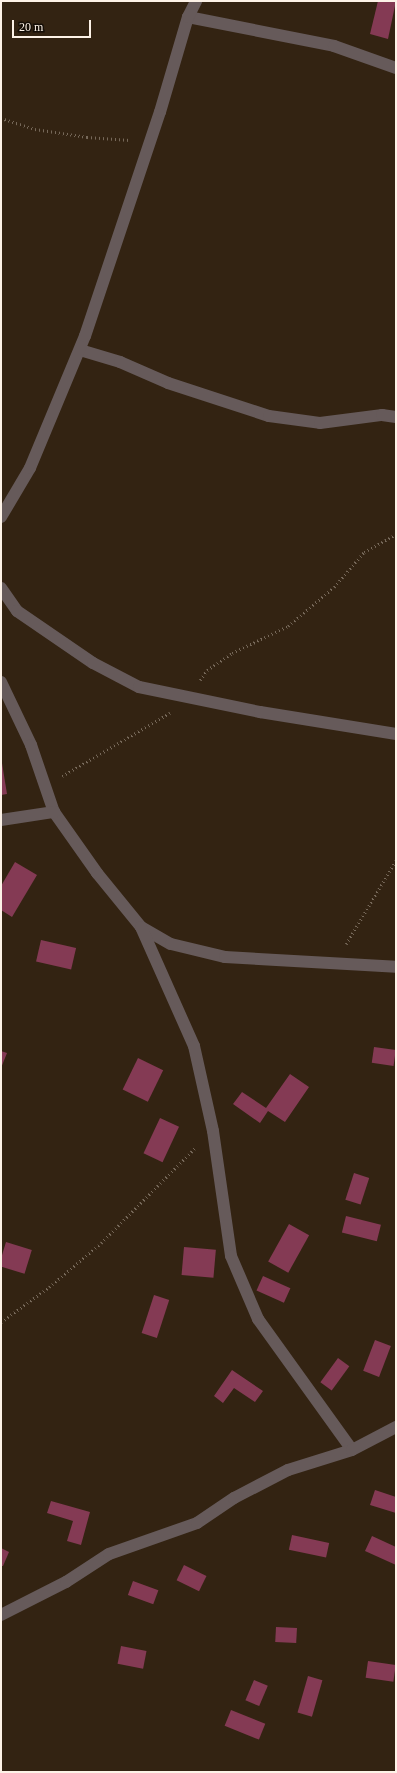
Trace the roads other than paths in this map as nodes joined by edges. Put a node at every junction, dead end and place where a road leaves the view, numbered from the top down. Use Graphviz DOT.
graph roads {
  1 [pos="196,1"];
  2 [pos="188,17"];
  3 [pos="396,68"];
  4 [pos="80,350"];
  5 [pos="396,417"];
  6 [pos="1,518"];
  7 [pos="1,588"];
  8 [pos="1,682"];
  9 [pos="396,734"];
  10 [pos="54,812"];
  11 [pos="1,820"];
  12 [pos="141,927"];
  13 [pos="396,967"];
  14 [pos="396,1427"];
  15 [pos="352,1450"];
  16 [pos="1,1615"];
  1 -- 2 [label="street"];
  2 -- 3 [label="street"];
  2 -- 4 [label="street"];
  4 -- 5 [label="street"];
  4 -- 6 [label="street"];
  7 -- 9 [label="street"];
  8 -- 10 [label="street"];
  10 -- 11 [label="street"];
  10 -- 12 [label="street"];
  12 -- 13 [label="street"];
  12 -- 15 [label="street"];
  14 -- 15 [label="street"];
  15 -- 16 [label="street"];
}
